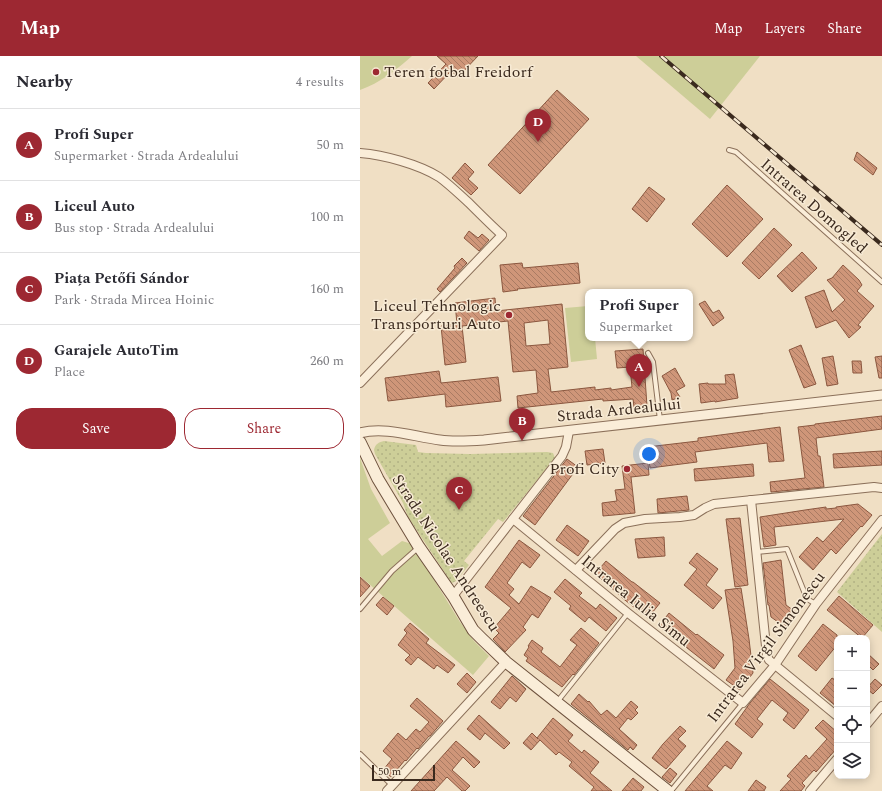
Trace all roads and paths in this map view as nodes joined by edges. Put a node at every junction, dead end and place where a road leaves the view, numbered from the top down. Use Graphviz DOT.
graph roads {
  1 [pos="729,150"];
  2 [pos="360,153"];
  3 [pos="882,282"];
  4 [pos="648,353"];
  5 [pos="360,383"];
  6 [pos="882,396"];
  7 [pos="660,420"];
  8 [pos="569,431"];
  9 [pos="360,433"];
  10 [pos="360,442"];
  11 [pos="882,488"];
  12 [pos="751,500"];
  13 [pos="512,519"];
  14 [pos="882,520"];
  15 [pos="419,547"];
  16 [pos="757,552"];
  17 [pos="576,570"];
  18 [pos="453,596"];
  19 [pos="816,604"];
  20 [pos="360,609"];
  21 [pos="628,613"];
  22 [pos="506,662"];
  23 [pos="775,665"];
  24 [pos="557,702"];
  25 [pos="743,703"];
  26 [pos="882,706"];
  27 [pos="834,714"];
  28 [pos="870,720"];
  29 [pos="360,754"];
  30 [pos="834,763"];
  31 [pos="390,788"];
  32 [pos="669,791"];
  33 [pos="810,791"];
  1 -- 3 [label="lane, Intrarea Domogled"];
  2 -- 5 [label="street"];
  4 -- 7 [label="lane"];
  6 -- 7 [label="street, Strada Ardealului"];
  7 -- 8 [label="street, Strada Ardealului"];
  8 -- 9 [label="street, Strada Ardealului"];
  8 -- 13 [label="street"];
  10 -- 15 [label="main road, Strada Nicolae Andreescu"];
  11 -- 12 [label="street"];
  12 -- 16 [label="street"];
  12 -- 17 [label="street"];
  13 -- 17 [label="street, Intrarea Iulia Simu"];
  13 -- 18 [label="street"];
  14 -- 19 [label="street, Intrarea Virgil Simonescu"];
  15 -- 18 [label="main road, Strada Nicolae Andreescu"];
  15 -- 20 [label="lane"];
  16 -- 19 [label="lane"];
  16 -- 23 [label="street"];
  17 -- 21 [label="street, Intrarea Iulia Simu"];
  18 -- 22 [label="main road, Strada Nicolae Andreescu"];
  19 -- 23 [label="street, Intrarea Virgil Simonescu"];
  21 -- 24 [label="lane"];
  21 -- 25 [label="street, Intrarea Iulia Simu"];
  22 -- 24 [label="main road, Strada Nicolae Andreescu"];
  22 -- 31 [label="street"];
  23 -- 25 [label="street, Intrarea Virgil Simonescu"];
  23 -- 27 [label="street"];
  24 -- 32 [label="main road, Strada Nicolae Andreescu"];
  25 -- 32 [label="lane, Intrarea Virgil Simonescu"];
  26 -- 28 [label="street"];
  29 -- 31 [label="lane"];
  30 -- 33 [label="street"];
}
